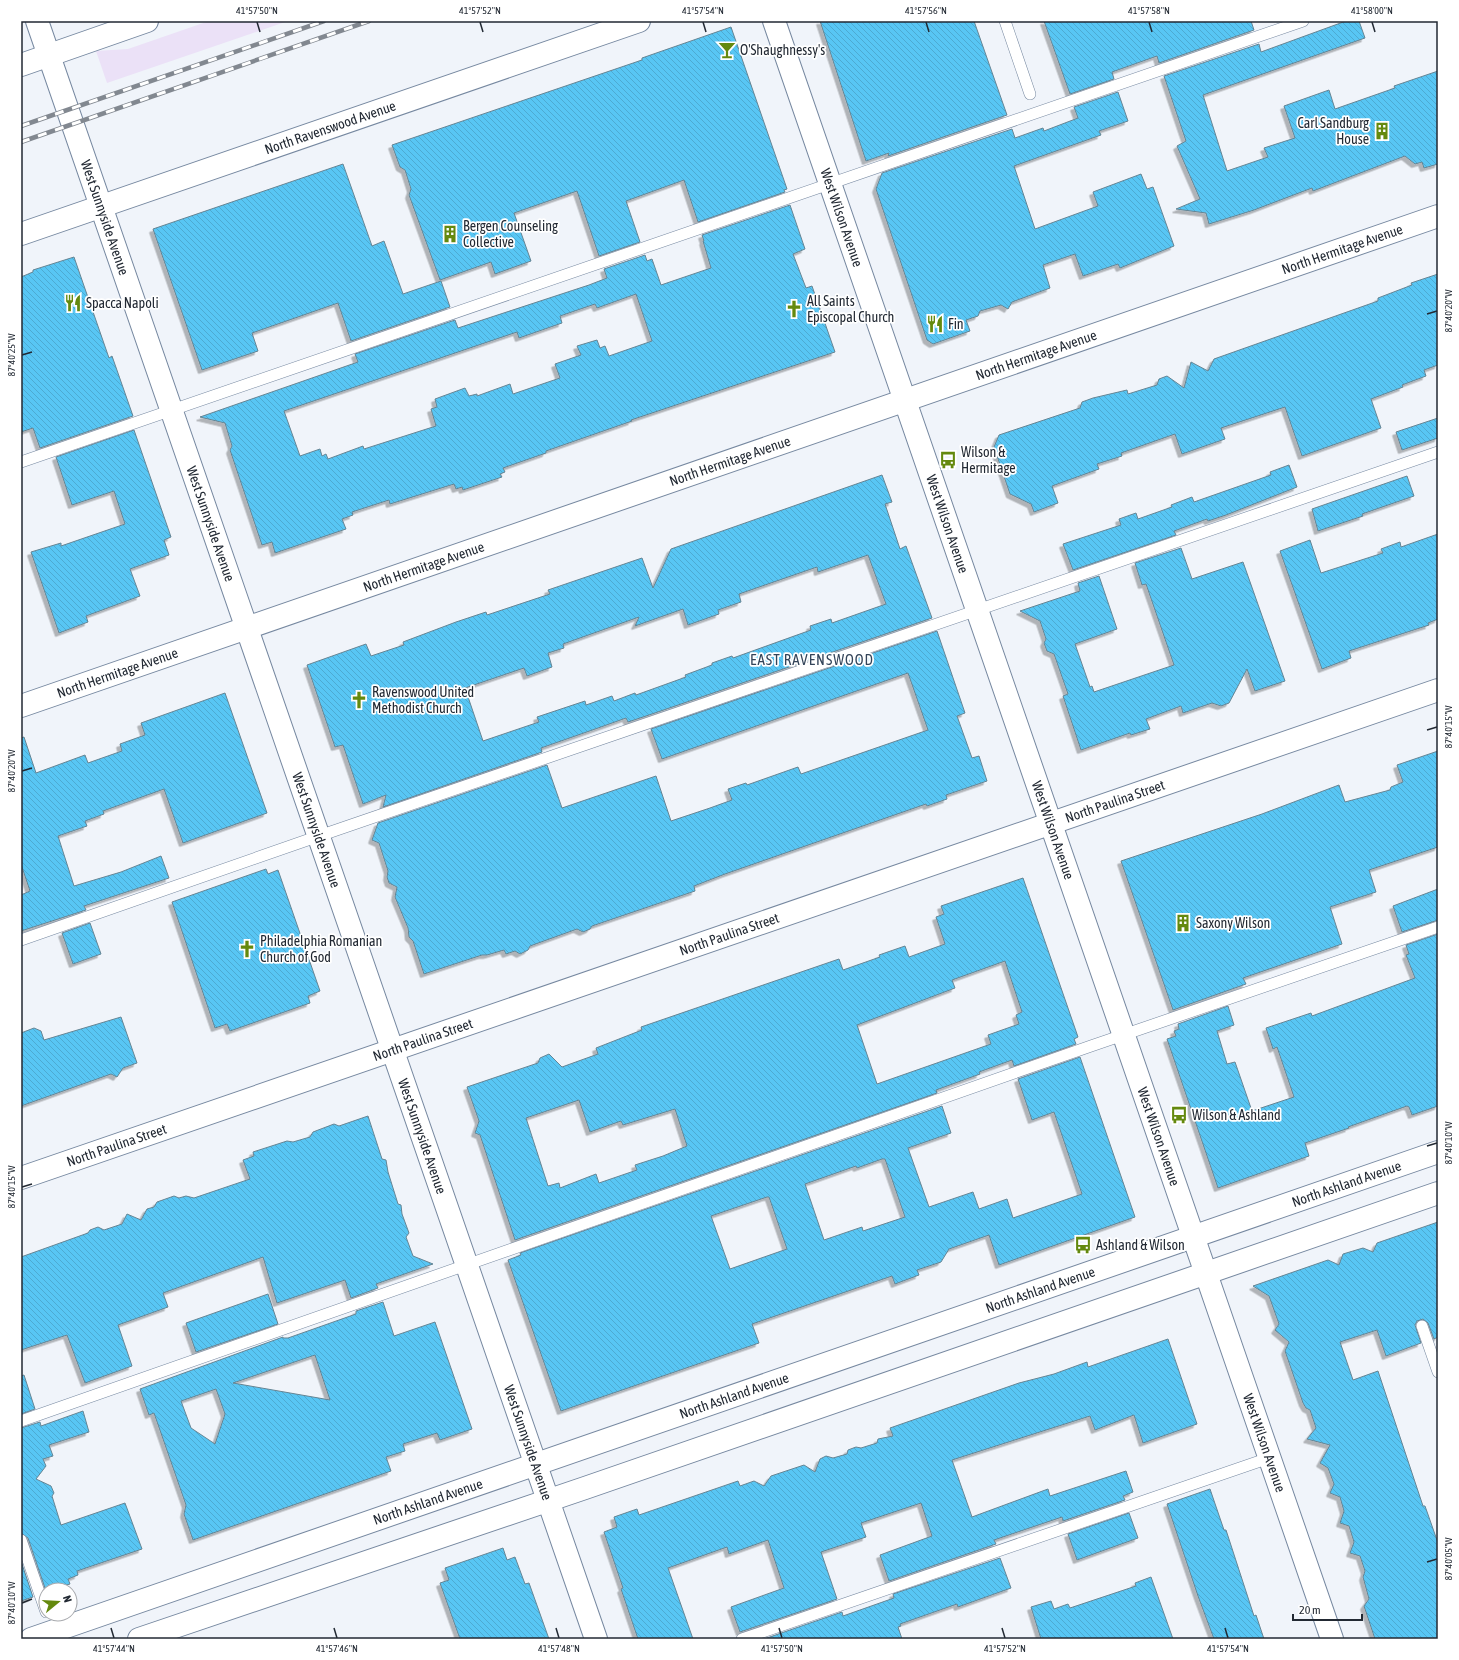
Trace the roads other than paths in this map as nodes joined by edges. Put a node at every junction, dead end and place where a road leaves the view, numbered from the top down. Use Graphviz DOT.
graph roads {
  1 [pos="37,21"];
  2 [pos="147,21"];
  3 [pos="639,21"];
  4 [pos="774,21"];
  5 [pos="1005,21"];
  6 [pos="1303,21"];
  7 [pos="49,55"];
  8 [pos="21,64"];
  9 [pos="1030,94"];
  10 [pos="830,183"];
  11 [pos="100,206"];
  12 [pos="1438,216"];
  13 [pos="21,234"];
  14 [pos="905,400"];
  15 [pos="171,409"];
  16 [pos="1438,452"];
  17 [pos="21,462"];
  18 [pos="977,610"];
  19 [pos="247,628"];
  20 [pos="1438,690"];
  21 [pos="21,706"];
  22 [pos="1051,824"];
  23 [pos="319,836"];
  24 [pos="1438,927"];
  25 [pos="21,940"];
  26 [pos="1124,1034"];
  27 [pos="393,1050"];
  28 [pos="1438,1152"];
  29 [pos="21,1178"];
  30 [pos="1438,1193"];
  31 [pos="1194,1237"];
  32 [pos="466,1263"];
  33 [pos="1206,1273"];
  34 [pos="1422,1326"];
  35 [pos="1438,1372"];
  36 [pos="21,1421"];
  37 [pos="1269,1458"];
  38 [pos="536,1464"];
  39 [pos="548,1500"];
  40 [pos="21,1540"];
  41 [pos="38,1588"];
  42 [pos="78,1610"];
  43 [pos="46,1622"];
  44 [pos="30,1639"];
  45 [pos="139,1639"];
  46 [pos="596,1639"];
  47 [pos="742,1639"];
  48 [pos="1332,1639"];
  1 -- 7 [label="street, West Sunnyside Avenue"];
  2 -- 7 [label="street"];
  3 -- 11 [label="street, North Ravenswood Avenue"];
  4 -- 10 [label="street, West Wilson Avenue"];
  5 -- 9 [label="lane"];
  6 -- 10 [label="lane"];
  7 -- 8 [label="street"];
  7 -- 11 [label="street, West Sunnyside Avenue"];
  10 -- 14 [label="street, West Wilson Avenue"];
  10 -- 15 [label="lane"];
  11 -- 13 [label="street, North Ravenswood Avenue"];
  11 -- 15 [label="street, West Sunnyside Avenue"];
  12 -- 14 [label="street, North Hermitage Avenue"];
  14 -- 18 [label="street, West Wilson Avenue"];
  14 -- 19 [label="street, North Hermitage Avenue"];
  15 -- 17 [label="lane"];
  15 -- 19 [label="street, West Sunnyside Avenue"];
  16 -- 18 [label="lane"];
  18 -- 22 [label="street, West Wilson Avenue"];
  18 -- 23 [label="lane"];
  19 -- 21 [label="street, North Hermitage Avenue"];
  19 -- 23 [label="street, West Sunnyside Avenue"];
  20 -- 22 [label="street, North Paulina Street"];
  22 -- 26 [label="street, West Wilson Avenue"];
  22 -- 27 [label="street, North Paulina Street"];
  23 -- 25 [label="lane"];
  23 -- 27 [label="street, West Sunnyside Avenue"];
  24 -- 26 [label="lane"];
  26 -- 31 [label="street, West Wilson Avenue"];
  26 -- 32 [label="lane"];
  27 -- 29 [label="street, North Paulina Street"];
  27 -- 32 [label="street, West Sunnyside Avenue"];
  28 -- 31 [label="street, North Ashland Avenue"];
  30 -- 33 [label="street"];
  31 -- 33 [label="street, West Wilson Avenue"];
  31 -- 38 [label="street, North Ashland Avenue"];
  32 -- 36 [label="lane"];
  32 -- 38 [label="street, West Sunnyside Avenue"];
  33 -- 37 [label="street, West Wilson Avenue"];
  33 -- 39 [label="street"];
  34 -- 35 [label="lane"];
  37 -- 47 [label="lane"];
  37 -- 48 [label="street, West Wilson Avenue"];
  38 -- 39 [label="street, West Sunnyside Avenue"];
  38 -- 42 [label="street, North Ashland Avenue"];
  39 -- 45 [label="street"];
  39 -- 46 [label="street, West Sunnyside Avenue"];
  40 -- 41 [label="lane"];
  43 -- 44 [label="street, North Ashland Avenue"];
}
